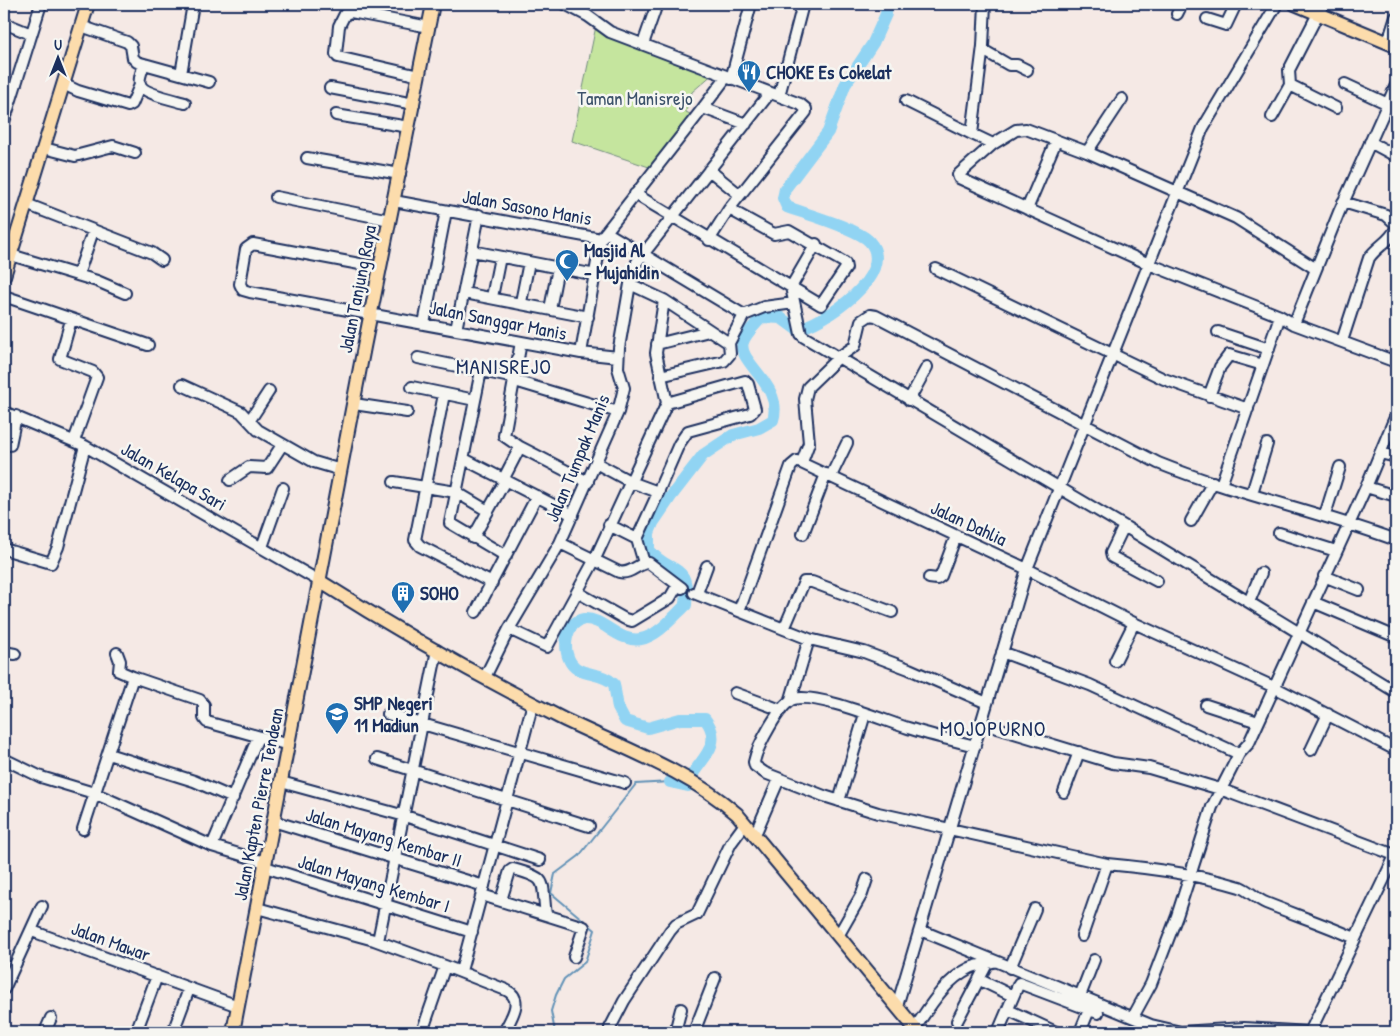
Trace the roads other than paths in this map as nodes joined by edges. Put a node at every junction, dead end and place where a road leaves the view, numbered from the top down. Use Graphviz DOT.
graph roads {
  1 [pos="41,4"];
  2 [pos="88,4"];
  3 [pos="193,4"];
  4 [pos="433,4"];
  5 [pos="565,4"];
  6 [pos="657,4"];
  7 [pos="751,4"];
  8 [pos="803,4"];
  9 [pos="985,4"];
  10 [pos="1182,4"];
  11 [pos="1236,4"];
  12 [pos="1277,4"];
  13 [pos="1295,4"];
  14 [pos="1321,9"];
  15 [pos="1178,14"];
  16 [pos="1396,17"];
  17 [pos="1207,19"];
  18 [pos="4,23"];
  19 [pos="81,26"];
  20 [pos="429,27"];
  21 [pos="31,34"];
  22 [pos="643,44"];
  23 [pos="1392,44"];
  24 [pos="983,50"];
  25 [pos="144,64"];
  26 [pos="1027,70"];
  27 [pos="181,74"];
  28 [pos="419,76"];
  29 [pos="729,77"];
  30 [pos="209,82"];
  31 [pos="64,84"];
  32 [pos="1345,84"];
  33 [pos="140,85"];
  34 [pos="1290,85"];
  35 [pos="1396,85"];
  36 [pos="330,88"];
  37 [pos="774,95"];
  38 [pos="1122,99"];
  39 [pos="7,100"];
  40 [pos="906,101"];
  41 [pos="184,102"];
  42 [pos="414,104"];
  43 [pos="1388,104"];
  44 [pos="703,108"];
  45 [pos="1336,108"];
  46 [pos="336,115"];
  47 [pos="1272,118"];
  48 [pos="4,122"];
  49 [pos="746,124"];
  50 [pos="409,127"];
  51 [pos="972,134"];
  52 [pos="1056,141"];
  53 [pos="1370,142"];
  54 [pos="993,144"];
  55 [pos="44,148"];
  56 [pos="1087,152"];
  57 [pos="134,154"];
  58 [pos="1396,156"];
  59 [pos="307,158"];
  60 [pos="708,170"];
  61 [pos="400,174"];
  62 [pos="634,194"];
  63 [pos="1177,194"];
  64 [pos="740,195"];
  65 [pos="276,197"];
  66 [pos="394,201"];
  67 [pos="1343,202"];
  68 [pos="26,204"];
  69 [pos="729,209"];
  70 [pos="1027,209"];
  71 [pos="446,210"];
  72 [pos="479,215"];
  73 [pos="672,218"];
  74 [pos="390,220"];
  75 [pos="1396,227"];
  76 [pos="93,231"];
  77 [pos="604,236"];
  78 [pos="709,240"];
  79 [pos="816,244"];
  80 [pos="472,251"];
  81 [pos="642,254"];
  82 [pos="10,255"];
  83 [pos="500,257"];
  84 [pos="162,260"];
  85 [pos="529,262"];
  86 [pos="1148,264"];
  87 [pos="381,268"];
  88 [pos="558,268"];
  89 [pos="936,269"];
  90 [pos="1316,269"];
  91 [pos="78,275"];
  92 [pos="596,275"];
  93 [pos="4,276"];
  94 [pos="630,284"];
  95 [pos="791,287"];
  96 [pos="125,293"];
  97 [pos="464,293"];
  98 [pos="4,296"];
  99 [pos="492,297"];
  100 [pos="664,300"];
  101 [pos="521,302"];
  102 [pos="794,303"];
  103 [pos="550,309"];
  104 [pos="372,314"];
  105 [pos="744,315"];
  106 [pos="1280,316"];
  107 [pos="588,317"];
  108 [pos="71,320"];
  109 [pos="424,324"];
  110 [pos="1294,324"];
  111 [pos="456,330"];
  112 [pos="709,331"];
  113 [pos="1218,332"];
  114 [pos="521,342"];
  115 [pos="1342,342"];
  116 [pos="729,343"];
  117 [pos="657,344"];
  118 [pos="148,345"];
  119 [pos="1269,349"];
  120 [pos="581,353"];
  121 [pos="1112,354"];
  122 [pos="618,357"];
  123 [pos="838,357"];
  124 [pos="418,358"];
  125 [pos="1396,362"];
  126 [pos="1263,365"];
  127 [pos="927,367"];
  128 [pos="481,371"];
  129 [pos="660,376"];
  130 [pos="515,379"];
  131 [pos="182,385"];
  132 [pos="412,387"];
  133 [pos="269,390"];
  134 [pos="444,394"];
  135 [pos="1209,396"];
  136 [pos="475,400"];
  137 [pos="910,400"];
  138 [pos="354,404"];
  139 [pos="667,404"];
  140 [pos="1248,410"];
  141 [pos="4,412"];
  142 [pos="408,412"];
  143 [pos="618,412"];
  144 [pos="16,416"];
  145 [pos="1396,416"];
  146 [pos="250,420"];
  147 [pos="1084,426"];
  148 [pos="74,441"];
  149 [pos="847,443"];
  150 [pos="282,444"];
  151 [pos="1267,444"];
  152 [pos="10,445"];
  153 [pos="85,446"];
  154 [pos="520,447"];
  155 [pos="1380,453"];
  156 [pos="1396,457"];
  157 [pos="464,459"];
  158 [pos="802,462"];
  159 [pos="596,463"];
  160 [pos="1340,467"];
  161 [pos="342,470"];
  162 [pos="828,475"];
  163 [pos="505,479"];
  164 [pos="230,480"];
  165 [pos="394,482"];
  166 [pos="588,482"];
  167 [pos="631,482"];
  168 [pos="1217,484"];
  169 [pos="426,487"];
  170 [pos="1366,487"];
  171 [pos="282,488"];
  172 [pos="1060,490"];
  173 [pos="659,491"];
  174 [pos="456,492"];
  175 [pos="1252,494"];
  176 [pos="537,496"];
  177 [pos="1396,496"];
  178 [pos="488,511"];
  179 [pos="573,515"];
  180 [pos="1325,515"];
  181 [pos="1191,521"];
  182 [pos="1349,522"];
  183 [pos="610,525"];
  184 [pos="1124,526"];
  185 [pos="1279,533"];
  186 [pos="803,534"];
  187 [pos="956,536"];
  188 [pos="473,538"];
  189 [pos="637,539"];
  190 [pos="1396,540"];
  191 [pos="560,543"];
  192 [pos="262,547"];
  193 [pos="4,549"];
  194 [pos="1336,551"];
  195 [pos="506,556"];
  196 [pos="594,562"];
  197 [pos="644,562"];
  198 [pos="707,566"];
  199 [pos="1027,569"];
  200 [pos="1261,573"];
  201 [pos="1324,576"];
  202 [pos="929,578"];
  203 [pos="1157,581"];
  204 [pos="321,582"];
  205 [pos="492,583"];
  206 [pos="1359,590"];
  207 [pos="577,592"];
  208 [pos="1249,602"];
  209 [pos="1313,602"];
  210 [pos="739,611"];
  211 [pos="476,612"];
  212 [pos="892,612"];
  213 [pos="1134,623"];
  214 [pos="509,629"];
  215 [pos="784,629"];
  216 [pos="1299,632"];
  217 [pos="1396,637"];
  218 [pos="809,639"];
  219 [pos="437,650"];
  220 [pos="4,652"];
  221 [pos="1002,652"];
  222 [pos="117,653"];
  223 [pos="15,654"];
  224 [pos="1115,661"];
  225 [pos="133,677"];
  226 [pos="485,677"];
  227 [pos="1274,687"];
  228 [pos="1396,692"];
  229 [pos="735,693"];
  230 [pos="791,699"];
  231 [pos="533,703"];
  232 [pos="987,703"];
  233 [pos="1206,705"];
  234 [pos="781,710"];
  235 [pos="388,714"];
  236 [pos="865,714"];
  237 [pos="1328,714"];
  238 [pos="1258,722"];
  239 [pos="422,723"];
  240 [pos="981,723"];
  241 [pos="258,737"];
  242 [pos="289,745"];
  243 [pos="975,746"];
  244 [pos="1311,750"];
  245 [pos="1396,750"];
  246 [pos="520,752"];
  247 [pos="1079,752"];
  248 [pos="108,754"];
  249 [pos="1239,754"];
  250 [pos="4,759"];
  251 [pos="377,759"];
  252 [pos="412,771"];
  253 [pos="779,779"];
  254 [pos="281,782"];
  255 [pos="625,783"];
  256 [pos="1220,789"];
  257 [pos="1064,792"];
  258 [pos="94,793"];
  259 [pos="232,798"];
  260 [pos="508,800"];
  261 [pos="839,801"];
  262 [pos="405,816"];
  263 [pos="273,821"];
  264 [pos="589,826"];
  265 [pos="751,827"];
  266 [pos="83,829"];
  267 [pos="951,829"];
  268 [pos="212,846"];
  269 [pos="496,846"];
  270 [pos="1396,855"];
  271 [pos="396,860"];
  272 [pos="540,860"];
  273 [pos="265,864"];
  274 [pos="1107,864"];
  275 [pos="1189,876"];
  276 [pos="867,879"];
  277 [pos="483,891"];
  278 [pos="501,900"];
  279 [pos="42,906"];
  280 [pos="386,906"];
  281 [pos="258,908"];
  282 [pos="1035,910"];
  283 [pos="546,915"];
  284 [pos="32,930"];
  285 [pos="920,930"];
  286 [pos="472,932"];
  287 [pos="838,936"];
  288 [pos="1082,936"];
  289 [pos="1356,938"];
  290 [pos="378,941"];
  291 [pos="574,957"];
  292 [pos="1094,960"];
  293 [pos="990,963"];
  294 [pos="445,966"];
  295 [pos="1010,968"];
  296 [pos="461,971"];
  297 [pos="157,976"];
  298 [pos="715,978"];
  299 [pos="984,982"];
  300 [pos="4,989"];
  301 [pos="188,989"];
  302 [pos="1014,996"];
  303 [pos="1080,996"];
  304 [pos="238,1006"];
  305 [pos="897,1006"];
  306 [pos="681,1009"];
  307 [pos="1008,1010"];
  308 [pos="1132,1017"];
  309 [pos="51,1018"];
  310 [pos="957,1021"];
  311 [pos="912,1028"];
  312 [pos="1150,1028"];
  313 [pos="45,1032"];
  314 [pos="136,1032"];
  315 [pos="173,1032"];
  316 [pos="233,1032"];
  317 [pos="422,1032"];
  318 [pos="504,1032"];
  319 [pos="612,1032"];
  320 [pos="675,1032"];
  321 [pos="694,1032"];
  322 [pos="998,1032"];
  323 [pos="1056,1032"];
  324 [pos="1080,1032"];
  325 [pos="1181,1032"];
  1 -- 21 [label="street"];
  2 -- 19 [label="main road"];
  3 -- 27 [label="street"];
  4 -- 20 [label="main road, Jalan Tanjung Raya"];
  5 -- 22 [label="street"];
  6 -- 22 [label="street"];
  7 -- 29 [label="street"];
  8 -- 37 [label="street"];
  9 -- 24 [label="street"];
  10 -- 15 [label="street"];
  11 -- 17 [label="street"];
  12 -- 63 [label="street"];
  13 -- 14 [label="main road"];
  14 -- 23 [label="main road"];
  14 -- 34 [label="street"];
  16 -- 23 [label="street"];
  18 -- 21 [label="street"];
  19 -- 25 [label="street"];
  19 -- 31 [label="main road"];
  20 -- 28 [label="main road, Jalan Tanjung Raya"];
  20 -- 28 [label="street"];
  21 -- 39 [label="street"];
  22 -- 29 [label="street"];
  24 -- 26 [label="street"];
  24 -- 51 [label="street"];
  25 -- 27 [label="street"];
  25 -- 33 [label="street"];
  27 -- 30 [label="street"];
  28 -- 42 [label="main road, Jalan Tanjung Raya"];
  29 -- 37 [label="street"];
  29 -- 44 [label="street"];
  31 -- 33 [label="street"];
  31 -- 55 [label="main road"];
  32 -- 43 [label="street"];
  33 -- 41 [label="street"];
  34 -- 45 [label="street"];
  34 -- 47 [label="street"];
  35 -- 43 [label="street"];
  36 -- 42 [label="street"];
  37 -- 49 [label="street, Jalan Tumpak Manis"];
  37 -- 64 [label="street"];
  38 -- 56 [label="street"];
  39 -- 48 [label="street"];
  40 -- 51 [label="street"];
  42 -- 50 [label="main road, Jalan Tanjung Raya"];
  43 -- 53 [label="street"];
  44 -- 49 [label="street"];
  44 -- 62 [label="street"];
  46 -- 50 [label="street"];
  49 -- 60 [label="street, Jalan Tumpak Manis"];
  50 -- 61 [label="main road, Jalan Tanjung Raya"];
  51 -- 54 [label="street"];
  52 -- 54 [label="street"];
  52 -- 56 [label="street"];
  52 -- 70 [label="street"];
  53 -- 58 [label="street"];
  53 -- 67 [label="street"];
  54 -- 70 [label="street"];
  55 -- 57 [label="street"];
  55 -- 68 [label="main road"];
  56 -- 63 [label="street"];
  59 -- 61 [label="street"];
  60 -- 64 [label="street"];
  60 -- 73 [label="street, Jalan Tumpak Manis"];
  61 -- 66 [label="main road, Jalan Tanjung Raya"];
  62 -- 73 [label="street"];
  62 -- 77 [label="street"];
  63 -- 86 [label="street"];
  63 -- 90 [label="street"];
  64 -- 69 [label="street"];
  65 -- 74 [label="street"];
  66 -- 71 [label="street, Jalan Sasono Manis"];
  66 -- 74 [label="main road, Jalan Tanjung Raya"];
  67 -- 75 [label="street"];
  67 -- 90 [label="street"];
  68 -- 76 [label="street"];
  68 -- 82 [label="main road"];
  69 -- 78 [label="street"];
  69 -- 79 [label="street"];
  70 -- 86 [label="street"];
  71 -- 72 [label="street, Jalan Sasono Manis"];
  71 -- 109 [label="street"];
  72 -- 77 [label="street, Jalan Sasono Manis"];
  72 -- 80 [label="street"];
  73 -- 78 [label="street"];
  73 -- 81 [label="street, Jalan Tumpak Manis"];
  74 -- 87 [label="main road, Jalan Tanjung Raya"];
  75 -- 115 [label="street"];
  76 -- 84 [label="street"];
  76 -- 91 [label="street"];
  77 -- 81 [label="street"];
  77 -- 92 [label="street"];
  78 -- 95 [label="street"];
  79 -- 95 [label="street"];
  79 -- 95 [label="street"];
  80 -- 83 [label="street"];
  80 -- 97 [label="street"];
  81 -- 94 [label="street, Jalan Tumpak Manis"];
  81 -- 105 [label="street"];
  82 -- 91 [label="street"];
  82 -- 93 [label="main road"];
  83 -- 85 [label="street"];
  83 -- 99 [label="street"];
  85 -- 88 [label="street"];
  85 -- 101 [label="street"];
  86 -- 106 [label="street"];
  86 -- 121 [label="street"];
  87 -- 104 [label="main road, Jalan Tanjung Raya"];
  87 -- 104 [label="street, Jalan Sanggar Manis"];
  88 -- 92 [label="street"];
  88 -- 103 [label="street"];
  89 -- 121 [label="street"];
  90 -- 110 [label="street"];
  91 -- 96 [label="street"];
  92 -- 107 [label="street"];
  94 -- 100 [label="street"];
  94 -- 122 [label="street, Jalan Tumpak Manis"];
  95 -- 102 [label="street"];
  97 -- 99 [label="street"];
  97 -- 111 [label="street"];
  98 -- 108 [label="street"];
  99 -- 101 [label="street"];
  100 -- 112 [label="street"];
  100 -- 117 [label="street"];
  101 -- 103 [label="street"];
  102 -- 105 [label="street"];
  102 -- 123 [label="street"];
  103 -- 107 [label="street"];
  104 -- 109 [label="street, Jalan Sanggar Manis"];
  104 -- 138 [label="main road, Jalan Tanjung Raya"];
  105 -- 116 [label="street"];
  106 -- 110 [label="street"];
  106 -- 119 [label="street"];
  107 -- 120 [label="street"];
  108 -- 118 [label="street"];
  108 -- 148 [label="street"];
  109 -- 111 [label="street, Jalan Sanggar Manis"];
  110 -- 115 [label="street"];
  111 -- 114 [label="street, Jalan Sanggar Manis"];
  112 -- 116 [label="street"];
  112 -- 117 [label="street"];
  113 -- 119 [label="street"];
  114 -- 120 [label="street, Jalan Sanggar Manis"];
  114 -- 130 [label="street"];
  115 -- 125 [label="street"];
  116 -- 129 [label="street"];
  117 -- 129 [label="street"];
  119 -- 126 [label="street"];
  120 -- 122 [label="street, Jalan Sanggar Manis"];
  121 -- 135 [label="street"];
  121 -- 147 [label="street"];
  122 -- 143 [label="street, Jalan Tumpak Manis"];
  123 -- 137 [label="street"];
  123 -- 147 [label="street"];
  123 -- 158 [label="street"];
  124 -- 128 [label="street"];
  126 -- 135 [label="street"];
  126 -- 140 [label="street"];
  127 -- 137 [label="street"];
  128 -- 130 [label="street"];
  128 -- 136 [label="street"];
  129 -- 139 [label="street"];
  130 -- 143 [label="street"];
  130 -- 154 [label="street"];
  131 -- 146 [label="street"];
  132 -- 134 [label="street"];
  133 -- 146 [label="street"];
  134 -- 136 [label="street"];
  134 -- 169 [label="street"];
  135 -- 140 [label="street"];
  136 -- 157 [label="street"];
  137 -- 172 [label="street"];
  138 -- 142 [label="street"];
  138 -- 161 [label="main road, Jalan Tanjung Raya"];
  139 -- 167 [label="street"];
  139 -- 173 [label="street"];
  140 -- 168 [label="street"];
  141 -- 144 [label="street, Jalan Kelapa Sari"];
  143 -- 159 [label="street, Jalan Tumpak Manis"];
  144 -- 148 [label="street, Jalan Kelapa Sari"];
  144 -- 152 [label="street"];
  145 -- 155 [label="street"];
  146 -- 150 [label="street"];
  147 -- 168 [label="street"];
  147 -- 172 [label="street"];
  148 -- 153 [label="street, Jalan Kelapa Sari"];
  149 -- 162 [label="street"];
  150 -- 161 [label="street"];
  150 -- 164 [label="street"];
  151 -- 175 [label="street"];
  153 -- 192 [label="street, Jalan Kelapa Sari"];
  153 -- 193 [label="street"];
  154 -- 163 [label="street"];
  154 -- 166 [label="street"];
  155 -- 156 [label="street"];
  155 -- 170 [label="street"];
  157 -- 163 [label="street"];
  157 -- 174 [label="street"];
  158 -- 162 [label="street, Jalan Dahlia"];
  158 -- 210 [label="street"];
  159 -- 166 [label="street, Jalan Tumpak Manis"];
  159 -- 167 [label="street"];
  160 -- 180 [label="street"];
  161 -- 204 [label="main road, Jalan Tanjung Raya"];
  162 -- 186 [label="street"];
  162 -- 187 [label="street, Jalan Dahlia"];
  163 -- 176 [label="street"];
  163 -- 178 [label="street"];
  165 -- 169 [label="street"];
  166 -- 179 [label="street, Jalan Tumpak Manis"];
  167 -- 173 [label="street"];
  167 -- 183 [label="street"];
  168 -- 175 [label="street"];
  168 -- 181 [label="street"];
  169 -- 174 [label="street"];
  169 -- 205 [label="street"];
  170 -- 177 [label="street"];
  170 -- 182 [label="street"];
  171 -- 192 [label="street"];
  172 -- 184 [label="street"];
  172 -- 199 [label="street"];
  173 -- 189 [label="street"];
  174 -- 178 [label="street"];
  174 -- 188 [label="street"];
  175 -- 180 [label="street"];
  176 -- 179 [label="street"];
  176 -- 195 [label="street"];
  178 -- 188 [label="street"];
  179 -- 191 [label="street, Jalan Tumpak Manis"];
  180 -- 182 [label="street"];
  182 -- 190 [label="street"];
  182 -- 194 [label="street"];
  183 -- 189 [label="street"];
  183 -- 196 [label="street"];
  184 -- 203 [label="street"];
  184 -- 208 [label="street"];
  185 -- 194 [label="street"];
  187 -- 199 [label="street, Jalan Dahlia"];
  187 -- 202 [label="street"];
  188 -- 195 [label="street"];
  189 -- 197 [label="street"];
  191 -- 196 [label="street"];
  191 -- 214 [label="street, Jalan Tumpak Manis"];
  192 -- 204 [label="street, Jalan Kelapa Sari"];
  194 -- 201 [label="street"];
  195 -- 205 [label="street"];
  196 -- 197 [label="street"];
  196 -- 207 [label="street"];
  197 -- 207 [label="street"];
  198 -- 210 [label="street"];
  199 -- 213 [label="street, Jalan Dahlia"];
  199 -- 221 [label="street"];
  200 -- 208 [label="street"];
  201 -- 206 [label="street"];
  201 -- 209 [label="street"];
  204 -- 219 [label="main road"];
  204 -- 242 [label="main road, Jalan Kapten Pierre Tendean"];
  205 -- 211 [label="street"];
  207 -- 214 [label="street"];
  208 -- 216 [label="street"];
  209 -- 216 [label="street"];
  209 -- 217 [label="street"];
  210 -- 215 [label="street"];
  212 -- 215 [label="street"];
  213 -- 224 [label="street"];
  213 -- 227 [label="street, Jalan Dahlia"];
  214 -- 226 [label="street, Jalan Tumpak Manis"];
  215 -- 218 [label="street"];
  216 -- 227 [label="street"];
  216 -- 228 [label="street"];
  218 -- 230 [label="street"];
  218 -- 232 [label="street"];
  219 -- 226 [label="main road"];
  219 -- 239 [label="street"];
  220 -- 223 [label="street"];
  221 -- 232 [label="street"];
  221 -- 249 [label="street"];
  222 -- 225 [label="street"];
  225 -- 241 [label="street"];
  225 -- 248 [label="street"];
  226 -- 231 [label="main road"];
  227 -- 237 [label="street, Jalan Dahlia"];
  227 -- 238 [label="street"];
  229 -- 234 [label="street"];
  230 -- 234 [label="street"];
  230 -- 236 [label="street"];
  231 -- 246 [label="street"];
  231 -- 265 [label="main road"];
  232 -- 240 [label="street"];
  233 -- 238 [label="street"];
  234 -- 253 [label="street"];
  235 -- 239 [label="street"];
  236 -- 243 [label="street"];
  236 -- 261 [label="street"];
  237 -- 244 [label="street"];
  237 -- 245 [label="street, Jalan Dahlia"];
  238 -- 249 [label="street"];
  239 -- 246 [label="street"];
  239 -- 252 [label="street"];
  240 -- 243 [label="street"];
  240 -- 247 [label="street"];
  241 -- 242 [label="street"];
  241 -- 259 [label="street"];
  242 -- 254 [label="main road, Jalan Kapten Pierre Tendean"];
  243 -- 267 [label="street"];
  246 -- 255 [label="street"];
  246 -- 260 [label="street"];
  247 -- 256 [label="street"];
  247 -- 257 [label="street"];
  248 -- 258 [label="street"];
  248 -- 259 [label="street"];
  249 -- 256 [label="street"];
  250 -- 258 [label="street, Jalan Mayang Kembar I"];
  251 -- 252 [label="street"];
  252 -- 260 [label="street"];
  252 -- 262 [label="street"];
  253 -- 261 [label="street"];
  253 -- 265 [label="street"];
  254 -- 262 [label="street"];
  254 -- 263 [label="main road, Jalan Kapten Pierre Tendean"];
  256 -- 270 [label="street"];
  256 -- 275 [label="street"];
  258 -- 266 [label="street"];
  258 -- 268 [label="street, Jalan Mayang Kembar I"];
  259 -- 268 [label="street"];
  260 -- 264 [label="street"];
  260 -- 269 [label="street"];
  261 -- 267 [label="street"];
  262 -- 269 [label="street"];
  262 -- 271 [label="street"];
  263 -- 271 [label="street, Jalan Mayang Kembar II"];
  263 -- 273 [label="main road, Jalan Kapten Pierre Tendean"];
  265 -- 287 [label="main road"];
  265 -- 319 [label="street"];
  267 -- 274 [label="street"];
  267 -- 285 [label="street"];
  268 -- 273 [label="street, Jalan Mayang Kembar I"];
  269 -- 272 [label="street"];
  269 -- 277 [label="street"];
  270 -- 289 [label="street"];
  271 -- 277 [label="street, Jalan Mayang Kembar II"];
  271 -- 280 [label="street"];
  273 -- 280 [label="street, Jalan Mayang Kembar I"];
  273 -- 281 [label="main road, Jalan Kapten Pierre Tendean"];
  274 -- 275 [label="street"];
  274 -- 288 [label="street"];
  275 -- 289 [label="street"];
  275 -- 308 [label="street"];
  276 -- 287 [label="street"];
  277 -- 278 [label="street, Jalan Mayang Kembar II"];
  277 -- 286 [label="street"];
  278 -- 283 [label="street, Jalan Mayang Kembar II"];
  278 -- 283 [label="street"];
  279 -- 284 [label="street"];
  280 -- 286 [label="street, Jalan Mayang Kembar I"];
  280 -- 290 [label="street"];
  281 -- 290 [label="street"];
  281 -- 304 [label="main road, Jalan Kapten Pierre Tendean"];
  282 -- 295 [label="street"];
  283 -- 291 [label="street, Jalan Mayang Kembar II"];
  284 -- 297 [label="street, Jalan Mawar"];
  284 -- 300 [label="street"];
  285 -- 293 [label="street"];
  285 -- 305 [label="street"];
  286 -- 296 [label="street"];
  287 -- 305 [label="main road"];
  289 -- 325 [label="street"];
  290 -- 294 [label="street"];
  292 -- 303 [label="street"];
  293 -- 295 [label="street"];
  293 -- 310 [label="street"];
  293 -- 311 [label="street"];
  294 -- 296 [label="street"];
  294 -- 317 [label="street"];
  295 -- 303 [label="street"];
  296 -- 318 [label="street"];
  297 -- 301 [label="street, Jalan Mawar"];
  297 -- 314 [label="street"];
  298 -- 321 [label="street"];
  299 -- 302 [label="street"];
  301 -- 304 [label="street, Jalan Mawar"];
  301 -- 315 [label="street"];
  302 -- 307 [label="street"];
  302 -- 324 [label="street"];
  303 -- 308 [label="street"];
  304 -- 316 [label="main road, Jalan Kapten Pierre Tendean"];
  305 -- 311 [label="main road"];
  306 -- 320 [label="street"];
  307 -- 322 [label="street"];
  307 -- 323 [label="street"];
  308 -- 312 [label="street"];
  309 -- 313 [label="street"];
  312 -- 325 [label="street"];
}
